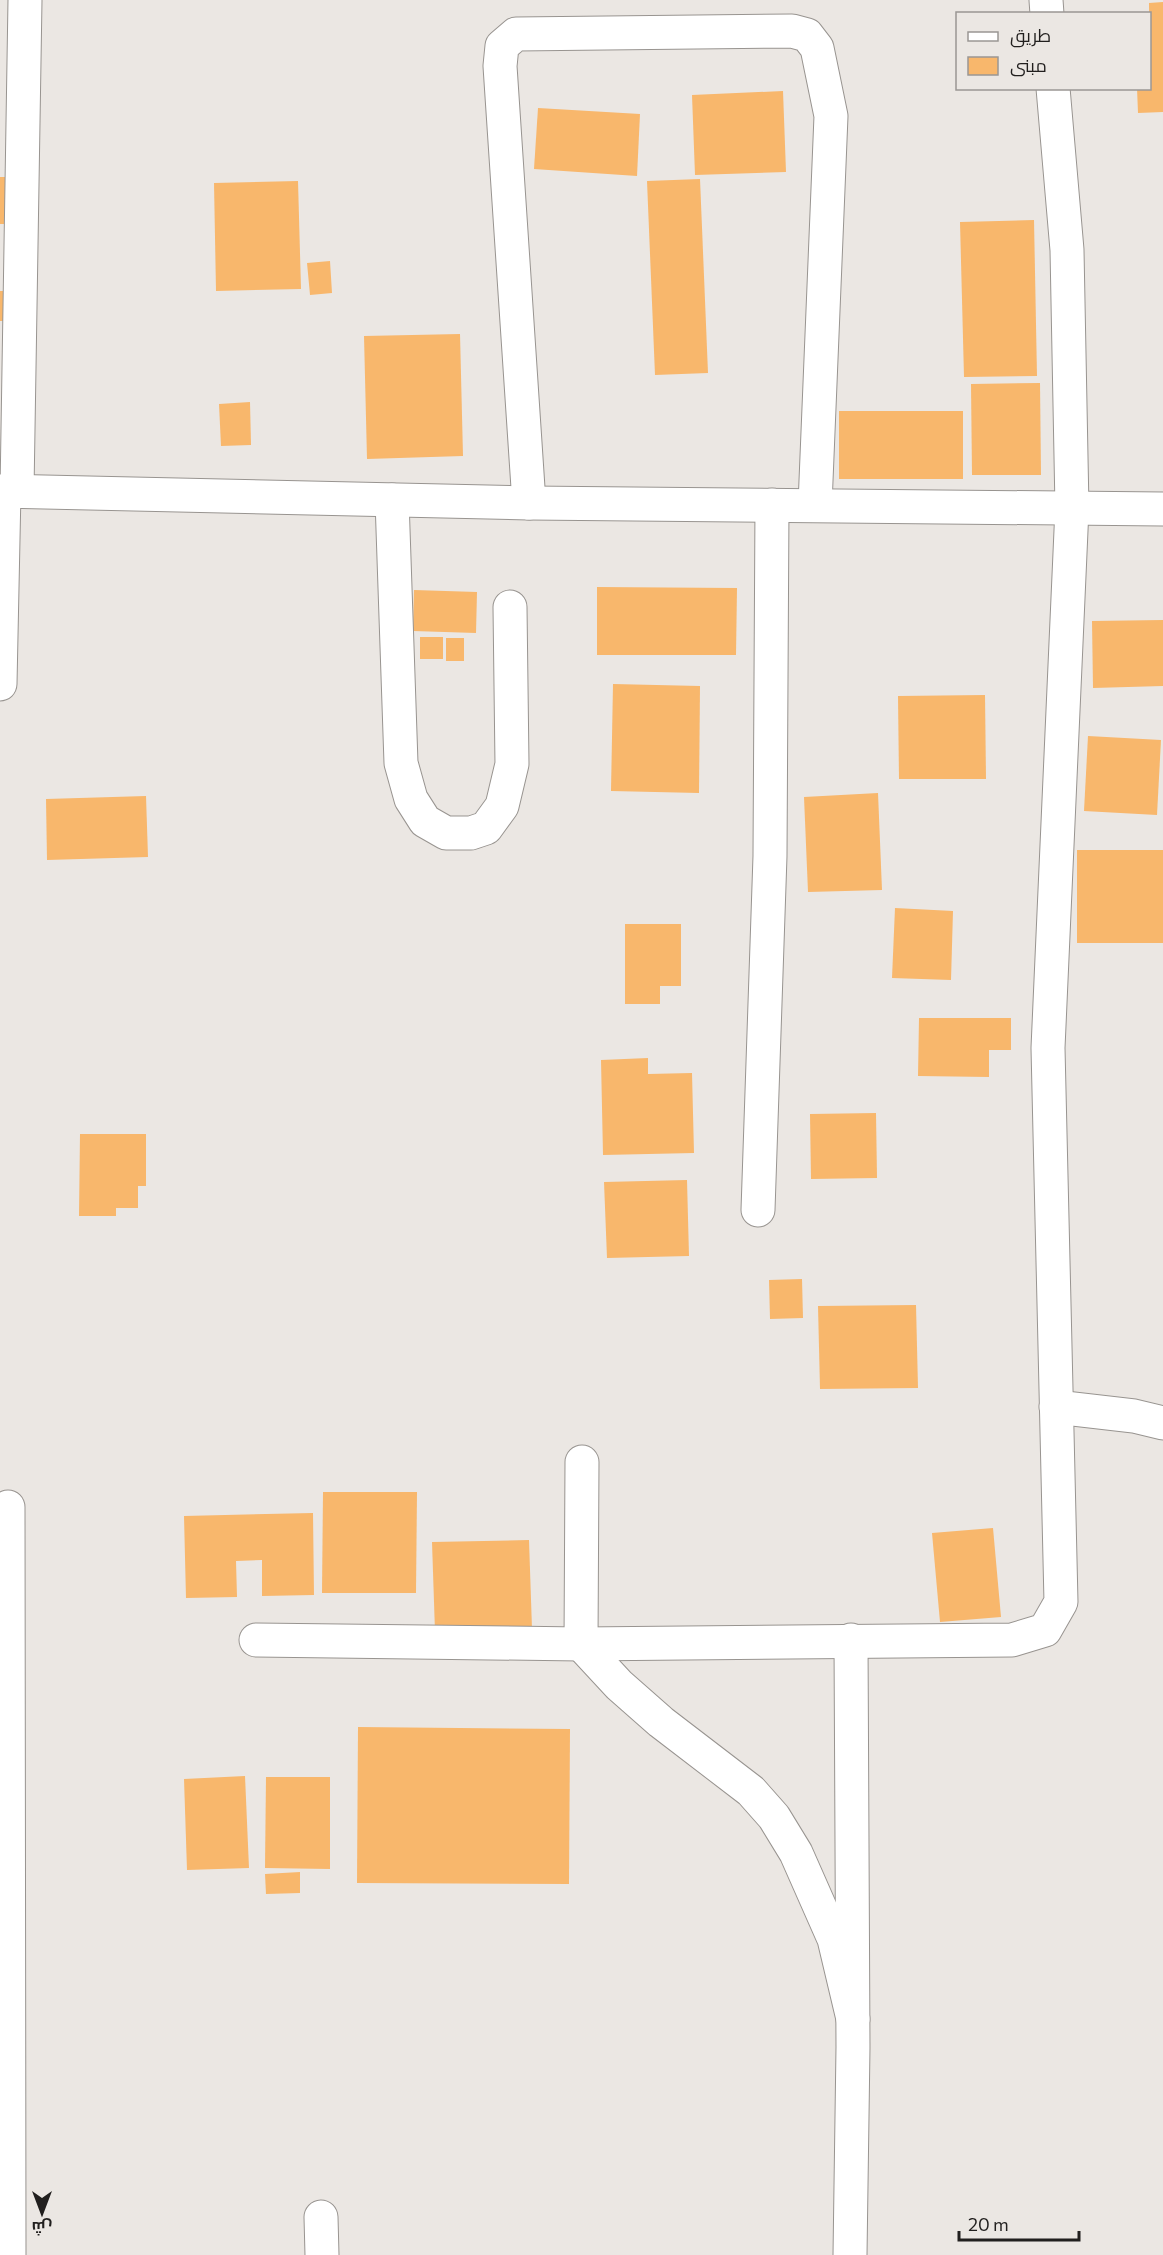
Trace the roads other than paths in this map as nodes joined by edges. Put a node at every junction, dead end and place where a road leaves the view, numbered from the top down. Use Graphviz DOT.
graph roads {
  1 [pos="25,0"];
  2 [pos="1053,90"];
  3 [pos="7,491"];
  4 [pos="392,500"];
  5 [pos="529,503"];
  6 [pos="772,506"];
  7 [pos="815,506"];
  8 [pos="1072,508"];
  9 [pos="1163,509"];
  10 [pos="510,606"];
  11 [pos="0,684"];
  12 [pos="758,1210"];
  13 [pos="1056,1407"];
  14 [pos="1163,1423"];
  15 [pos="582,1462"];
  16 [pos="8,1507"];
  17 [pos="256,1640"];
  18 [pos="851,1640"];
  19 [pos="580,1644"];
  20 [pos="853,2019"];
  21 [pos="321,2217"];
  22 [pos="9,2255"];
  23 [pos="322,2255"];
  24 [pos="850,2255"];
  1 -- 3 [label="street"];
  2 -- 8 [label="street"];
  3 -- 4 [label="street"];
  3 -- 11 [label="street"];
  4 -- 5 [label="street"];
  4 -- 10 [label="street"];
  5 -- 6 [label="street"];
  5 -- 7 [label="street"];
  6 -- 7 [label="street"];
  6 -- 12 [label="street"];
  7 -- 8 [label="street"];
  8 -- 9 [label="street"];
  8 -- 13 [label="street"];
  13 -- 14 [label="street"];
  13 -- 18 [label="street"];
  15 -- 19 [label="street"];
  16 -- 22 [label="street"];
  17 -- 19 [label="street"];
  18 -- 19 [label="street"];
  18 -- 20 [label="street"];
  19 -- 20 [label="street"];
  20 -- 24 [label="street"];
  21 -- 23 [label="street"];
}
